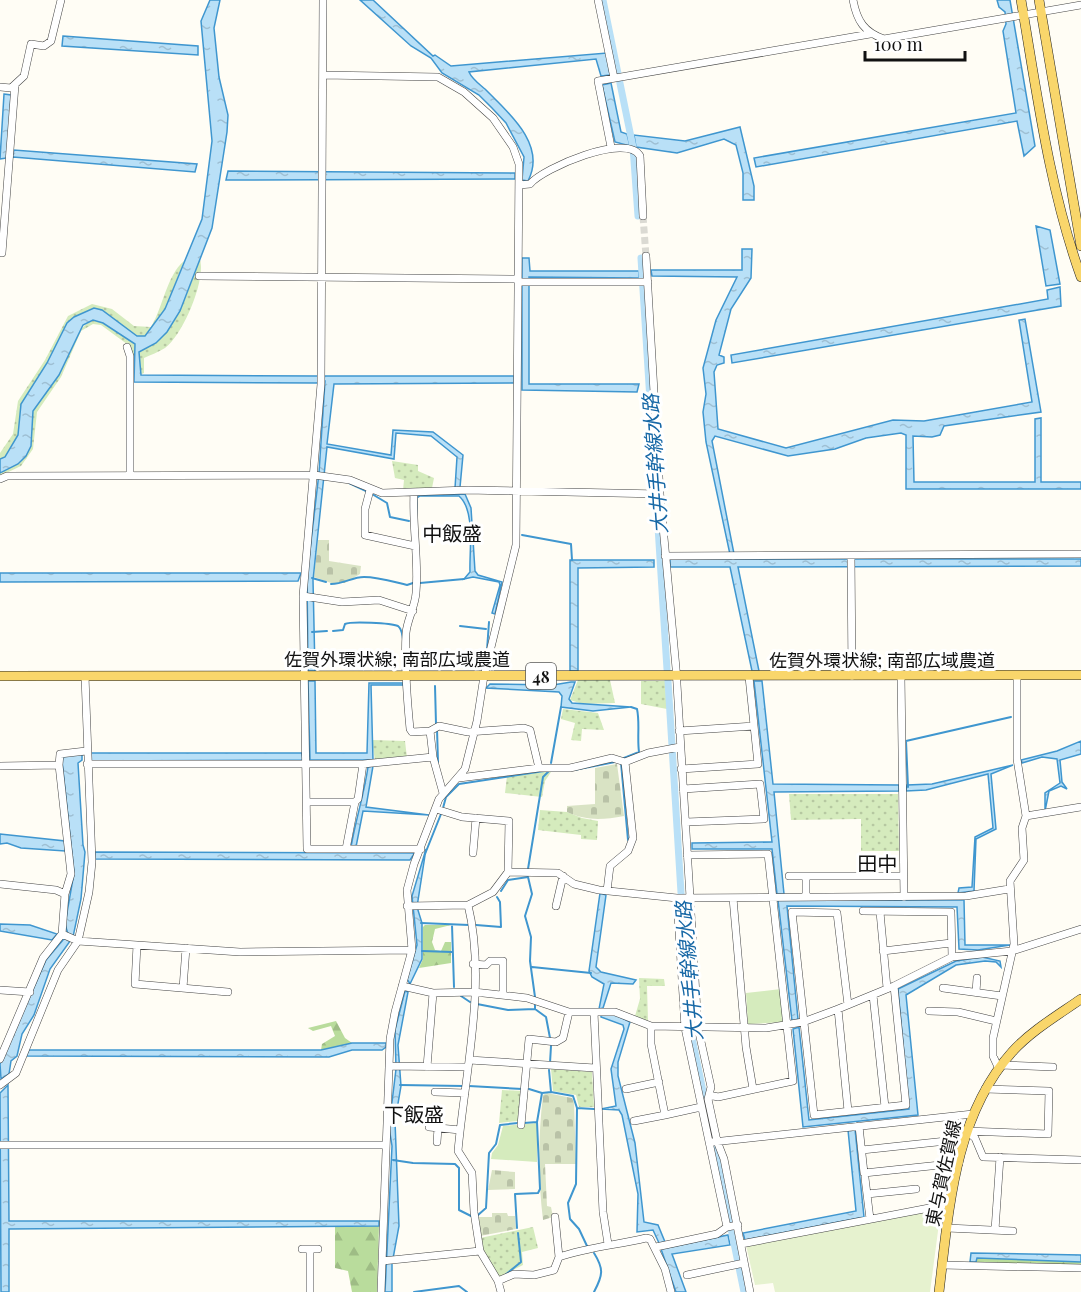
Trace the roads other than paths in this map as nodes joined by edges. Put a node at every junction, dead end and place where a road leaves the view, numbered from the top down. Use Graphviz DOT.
graph roads {
  1 [pos="62,0"];
  2 [pos="323,0"];
  3 [pos="598,0"];
  4 [pos="854,0"];
  5 [pos="1021,0"];
  6 [pos="1039,0"];
  7 [pos="1081,5"];
  8 [pos="1042,13"];
  9 [pos="1024,16"];
  10 [pos="870,34"];
  11 [pos="323,75"];
  12 [pos="618,77"];
  13 [pos="15,86"];
  14 [pos="0,87"];
  15 [pos="611,147"];
  16 [pos="519,185"];
  17 [pos="643,216"];
  18 [pos="1081,246"];
  19 [pos="2,253"];
  20 [pos="646,256"];
  21 [pos="199,276"];
  22 [pos="1081,277"];
  23 [pos="321,278"];
  24 [pos="522,281"];
  25 [pos="645,282"];
  26 [pos="127,347"];
  27 [pos="314,475"];
  28 [pos="130,476"];
  29 [pos="0,479"];
  30 [pos="370,490"];
  31 [pos="414,492"];
  32 [pos="517,494"];
  33 [pos="656,494"];
  34 [pos="415,546"];
  35 [pos="1081,554"];
  36 [pos="665,556"];
  37 [pos="851,557"];
  38 [pos="303,596"];
  39 [pos="413,611"];
  40 [pos="304,675"];
  41 [pos="407,675"];
  42 [pos="675,675"];
  43 [pos="1017,675"];
  44 [pos="1081,675"];
  45 [pos="0,676"];
  46 [pos="85,676"];
  47 [pos="484,676"];
  48 [pos="852,676"];
  49 [pos="901,676"];
  50 [pos="749,677"];
  51 [pos="754,726"];
  52 [pos="430,731"];
  53 [pos="475,731"];
  54 [pos="679,731"];
  55 [pos="674,747"];
  56 [pos="86,750"];
  57 [pos="433,757"];
  58 [pos="625,762"];
  59 [pos="87,764"];
  60 [pos="363,764"];
  61 [pos="59,765"];
  62 [pos="306,765"];
  63 [pos="0,766"];
  64 [pos="539,768"];
  65 [pos="681,769"];
  66 [pos="459,778"];
  67 [pos="683,789"];
  68 [pos="443,794"];
  69 [pos="306,802"];
  70 [pos="355,802"];
  71 [pos="1081,807"];
  72 [pos="436,810"];
  73 [pos="1026,816"];
  74 [pos="476,818"];
  75 [pos="686,822"];
  76 [pos="346,849"];
  77 [pos="421,849"];
  78 [pos="473,853"];
  79 [pos="687,855"];
  80 [pos="508,872"];
  81 [pos="563,876"];
  82 [pos="789,876"];
  83 [pos="806,876"];
  84 [pos="903,876"];
  85 [pos="0,884"];
  86 [pos="1009,889"];
  87 [pos="608,891"];
  88 [pos="65,894"];
  89 [pos="684,897"];
  90 [pos="773,897"];
  91 [pos="806,897"];
  92 [pos="904,897"];
  93 [pos="733,898"];
  94 [pos="468,905"];
  95 [pos="413,906"];
  96 [pos="556,906"];
  97 [pos="864,911"];
  98 [pos="880,912"];
  99 [pos="1081,928"];
  100 [pos="69,938"];
  101 [pos="951,943"];
  102 [pos="136,945"];
  103 [pos="186,948"];
  104 [pos="412,950"];
  105 [pos="883,951"];
  106 [pos="1012,951"];
  107 [pos="952,957"];
  108 [pos="473,964"];
  109 [pos="977,978"];
  110 [pos="402,986"];
  111 [pos="891,987"];
  112 [pos="183,988"];
  113 [pos="943,988"];
  114 [pos="0,990"];
  115 [pos="30,992"];
  116 [pos="228,992"];
  117 [pos="474,992"];
  118 [pos="976,992"];
  119 [pos="433,993"];
  120 [pos="503,995"];
  121 [pos="873,995"];
  122 [pos="1002,996"];
  123 [pos="1081,999"];
  124 [pos="848,1005"];
  125 [pos="838,1009"];
  126 [pos="569,1011"];
  127 [pos="929,1011"];
  128 [pos="594,1012"];
  129 [pos="996,1021"];
  130 [pos="803,1022"];
  131 [pos="651,1026"];
  132 [pos="787,1026"];
  133 [pos="692,1028"];
  134 [pos="744,1028"];
  135 [pos="0,1059"];
  136 [pos="468,1064"];
  137 [pos="527,1065"];
  138 [pos="395,1066"];
  139 [pos="427,1067"];
  140 [pos="1000,1067"];
  141 [pos="1053,1067"];
  142 [pos="596,1068"];
  143 [pos="658,1082"];
  144 [pos="0,1085"];
  145 [pos="626,1089"];
  146 [pos="753,1089"];
  147 [pos="985,1089"];
  148 [pos="435,1092"];
  149 [pos="465,1093"];
  150 [pos="709,1095"];
  151 [pos="701,1107"];
  152 [pos="885,1107"];
  153 [pos="848,1111"];
  154 [pos="973,1114"];
  155 [pos="665,1115"];
  156 [pos="634,1122"];
  157 [pos="521,1123"];
  158 [pos="859,1126"];
  159 [pos="429,1127"];
  160 [pos="438,1128"];
  161 [pos="460,1130"];
  162 [pos="966,1135"];
  163 [pos="437,1142"];
  164 [pos="713,1142"];
  165 [pos="384,1144"];
  166 [pos="0,1145"];
  167 [pos="862,1150"];
  168 [pos="1000,1157"];
  169 [pos="1081,1160"];
  170 [pos="959,1163"];
  171 [pos="865,1178"];
  172 [pos="916,1189"];
  173 [pos="867,1194"];
  174 [pos="950,1204"];
  175 [pos="555,1217"];
  176 [pos="870,1219"];
  177 [pos="733,1226"];
  178 [pos="947,1228"];
  179 [pos="995,1230"];
  180 [pos="1013,1231"];
  181 [pos="608,1244"];
  182 [pos="741,1244"];
  183 [pos="656,1247"];
  184 [pos="310,1249"];
  185 [pos="480,1251"];
  186 [pos="559,1257"];
  187 [pos="382,1261"];
  188 [pos="740,1264"];
  189 [pos="942,1265"];
  190 [pos="1081,1268"];
  191 [pos="687,1275"];
  192 [pos="498,1281"];
  193 [pos="310,1292"];
  194 [pos="381,1292"];
  195 [pos="501,1292"];
  196 [pos="671,1292"];
  197 [pos="750,1292"];
  198 [pos="939,1292"];
  1 -- 13 [label="street"];
  2 -- 11 [label="street"];
  3 -- 12 [label="street"];
  4 -- 10 [label="street"];
  5 -- 9 [label="main road"];
  6 -- 8 [label="main road"];
  7 -- 8 [label="street"];
  8 -- 9 [label="street"];
  8 -- 18 [label="main road"];
  9 -- 10 [label="street"];
  9 -- 22 [label="main road"];
  10 -- 12 [label="street"];
  11 -- 16 [label="street"];
  11 -- 23 [label="street"];
  12 -- 15 [label="street"];
  13 -- 14 [label="street"];
  13 -- 19 [label="street"];
  15 -- 16 [label="street"];
  15 -- 17 [label="street"];
  16 -- 24 [label="street"];
  20 -- 25 [label="street"];
  21 -- 23 [label="street"];
  23 -- 24 [label="street"];
  23 -- 27 [label="street"];
  24 -- 25 [label="street"];
  24 -- 32 [label="street"];
  25 -- 33 [label="street"];
  26 -- 28 [label="street"];
  27 -- 28 [label="street"];
  27 -- 30 [label="street"];
  27 -- 38 [label="street"];
  28 -- 29 [label="street"];
  30 -- 31 [label="street"];
  30 -- 34 [label="street"];
  31 -- 32 [label="street"];
  31 -- 34 [label="street"];
  32 -- 33 [label="street"];
  32 -- 47 [label="street"];
  33 -- 36 [label="street"];
  34 -- 39 [label="street"];
  35 -- 37 [label="street"];
  36 -- 37 [label="street"];
  36 -- 42 [label="street"];
  37 -- 48 [label="street"];
  38 -- 39 [label="street"];
  38 -- 40 [label="street"];
  39 -- 41 [label="street"];
  40 -- 41 [label="main road, 佐賀外環状線; 南部広域農道 / 48"];
  40 -- 46 [label="main road, 佐賀外環状線; 南部広域農道 / 48"];
  40 -- 62 [label="street"];
  41 -- 47 [label="main road, 佐賀外環状線; 南部広域農道 / 48"];
  41 -- 52 [label="street"];
  42 -- 47 [label="main road, 佐賀外環状線; 南部広域農道 / 48"];
  42 -- 50 [label="main road, 佐賀外環状線; 南部広域農道 / 48"];
  42 -- 54 [label="street"];
  43 -- 44 [label="main road, 佐賀外環状線; 南部広域農道 / 48"];
  43 -- 49 [label="main road, 佐賀外環状線; 南部広域農道 / 48"];
  43 -- 73 [label="street"];
  45 -- 46 [label="main road, 佐賀外環状線; 南部広域農道 / 48"];
  46 -- 56 [label="street"];
  47 -- 53 [label="street"];
  48 -- 49 [label="main road, 佐賀外環状線; 南部広域農道 / 48"];
  48 -- 50 [label="main road, 佐賀外環状線; 南部広域農道 / 48"];
  49 -- 84 [label="street"];
  50 -- 51 [label="street"];
  51 -- 54 [label="street"];
  51 -- 65 [label="street"];
  52 -- 53 [label="street"];
  52 -- 57 [label="street"];
  53 -- 64 [label="street"];
  53 -- 66 [label="street"];
  54 -- 55 [label="street"];
  55 -- 58 [label="street"];
  55 -- 65 [label="street"];
  56 -- 59 [label="street"];
  56 -- 61 [label="street"];
  57 -- 60 [label="street"];
  57 -- 68 [label="street"];
  58 -- 64 [label="street"];
  58 -- 87 [label="street"];
  59 -- 62 [label="street"];
  59 -- 100 [label="street"];
  60 -- 62 [label="street"];
  60 -- 70 [label="street"];
  61 -- 63 [label="street"];
  61 -- 88 [label="street"];
  62 -- 69 [label="street"];
  64 -- 66 [label="street"];
  65 -- 67 [label="street"];
  66 -- 68 [label="street"];
  67 -- 75 [label="street"];
  67 -- 75 [label="street"];
  68 -- 72 [label="street"];
  69 -- 70 [label="street"];
  69 -- 76 [label="street"];
  70 -- 76 [label="street"];
  71 -- 73 [label="street"];
  72 -- 74 [label="street"];
  72 -- 77 [label="street"];
  73 -- 86 [label="street"];
  74 -- 78 [label="street"];
  74 -- 80 [label="street"];
  75 -- 79 [label="street"];
  76 -- 77 [label="street"];
  77 -- 95 [label="street"];
  79 -- 89 [label="street"];
  79 -- 90 [label="street"];
  80 -- 81 [label="street"];
  80 -- 94 [label="street"];
  81 -- 87 [label="street"];
  81 -- 96 [label="street"];
  82 -- 83 [label="street"];
  83 -- 84 [label="street"];
  83 -- 91 [label="street"];
  84 -- 92 [label="street"];
  85 -- 88 [label="street"];
  86 -- 92 [label="street"];
  86 -- 106 [label="street"];
  87 -- 89 [label="street"];
  88 -- 100 [label="street"];
  89 -- 93 [label="street"];
  89 -- 133 [label="street"];
  89 -- 133 [label="street"];
  90 -- 91 [label="street"];
  90 -- 93 [label="street"];
  90 -- 132 [label="street"];
  91 -- 92 [label="street"];
  93 -- 134 [label="street"];
  94 -- 95 [label="street"];
  94 -- 108 [label="street"];
  95 -- 104 [label="street"];
  97 -- 98 [label="street"];
  98 -- 101 [label="street"];
  98 -- 105 [label="street"];
  99 -- 106 [label="street"];
  100 -- 102 [label="street"];
  100 -- 115 [label="street"];
  100 -- 144 [label="street"];
  101 -- 105 [label="street"];
  101 -- 107 [label="street"];
  102 -- 103 [label="street"];
  102 -- 112 [label="street"];
  103 -- 104 [label="street"];
  103 -- 112 [label="street"];
  104 -- 110 [label="street"];
  105 -- 111 [label="street"];
  106 -- 107 [label="street"];
  106 -- 122 [label="street"];
  107 -- 111 [label="street"];
  108 -- 117 [label="street"];
  108 -- 120 [label="street"];
  109 -- 118 [label="street"];
  110 -- 119 [label="street"];
  110 -- 138 [label="street"];
  111 -- 121 [label="street"];
  111 -- 152 [label="street"];
  112 -- 116 [label="street"];
  113 -- 118 [label="street"];
  114 -- 115 [label="street"];
  115 -- 135 [label="street"];
  117 -- 119 [label="street"];
  117 -- 120 [label="street"];
  117 -- 136 [label="street"];
  118 -- 122 [label="street"];
  119 -- 139 [label="street"];
  120 -- 126 [label="street"];
  121 -- 124 [label="street"];
  121 -- 152 [label="street"];
  122 -- 129 [label="street"];
  123 -- 140 [label="main road, 東与賀佐賀線"];
  124 -- 125 [label="street"];
  124 -- 130 [label="street"];
  125 -- 130 [label="street"];
  125 -- 153 [label="street"];
  126 -- 128 [label="street"];
  126 -- 137 [label="street"];
  127 -- 129 [label="street"];
  128 -- 131 [label="street"];
  128 -- 142 [label="street"];
  129 -- 140 [label="street"];
  130 -- 132 [label="street"];
  130 -- 153 [label="street"];
  131 -- 133 [label="street"];
  131 -- 143 [label="street"];
  132 -- 134 [label="street"];
  132 -- 146 [label="street"];
  133 -- 134 [label="street"];
  133 -- 150 [label="street"];
  133 -- 151 [label="street"];
  134 -- 146 [label="street"];
  136 -- 137 [label="street"];
  136 -- 139 [label="street"];
  136 -- 149 [label="street"];
  137 -- 142 [label="street"];
  137 -- 157 [label="street"];
  138 -- 139 [label="street"];
  138 -- 165 [label="street"];
  140 -- 141 [label="street"];
  140 -- 147 [label="main road, 東与賀佐賀線"];
  142 -- 181 [label="street"];
  143 -- 145 [label="street"];
  143 -- 155 [label="street"];
  146 -- 150 [label="street"];
  147 -- 154 [label="main road, 東与賀佐賀線"];
  147 -- 162 [label="street"];
  148 -- 149 [label="street"];
  149 -- 161 [label="street"];
  150 -- 164 [label="street"];
  151 -- 155 [label="street"];
  151 -- 164 [label="street"];
  152 -- 153 [label="street"];
  154 -- 158 [label="street"];
  154 -- 162 [label="main road, 東与賀佐賀線"];
  155 -- 156 [label="street"];
  158 -- 164 [label="street"];
  158 -- 167 [label="street"];
  159 -- 160 [label="street"];
  160 -- 161 [label="street"];
  160 -- 163 [label="street"];
  161 -- 185 [label="street"];
  162 -- 167 [label="street"];
  162 -- 168 [label="street"];
  162 -- 170 [label="main road, 東与賀佐賀線"];
  164 -- 177 [label="street"];
  164 -- 177 [label="street"];
  165 -- 166 [label="street"];
  165 -- 187 [label="street"];
  167 -- 170 [label="street"];
  168 -- 169 [label="street"];
  168 -- 179 [label="street"];
  170 -- 174 [label="main road, 東与賀佐賀線"];
  171 -- 173 [label="street"];
  172 -- 173 [label="street"];
  173 -- 176 [label="street"];
  174 -- 176 [label="street"];
  174 -- 178 [label="main road, 東与賀佐賀線"];
  175 -- 186 [label="street"];
  176 -- 182 [label="street"];
  177 -- 182 [label="street"];
  177 -- 183 [label="street"];
  178 -- 179 [label="street"];
  178 -- 189 [label="main road, 東与賀佐賀線"];
  179 -- 180 [label="street"];
  181 -- 183 [label="street"];
  181 -- 186 [label="street"];
  182 -- 188 [label="street"];
  183 -- 196 [label="street"];
  184 -- 193 [label="street"];
  185 -- 187 [label="street"];
  185 -- 192 [label="street"];
  186 -- 192 [label="street"];
  187 -- 194 [label="street"];
  188 -- 191 [label="street"];
  188 -- 197 [label="street"];
  189 -- 190 [label="street"];
  189 -- 198 [label="main road, 東与賀佐賀線"];
  192 -- 195 [label="street"];
}
